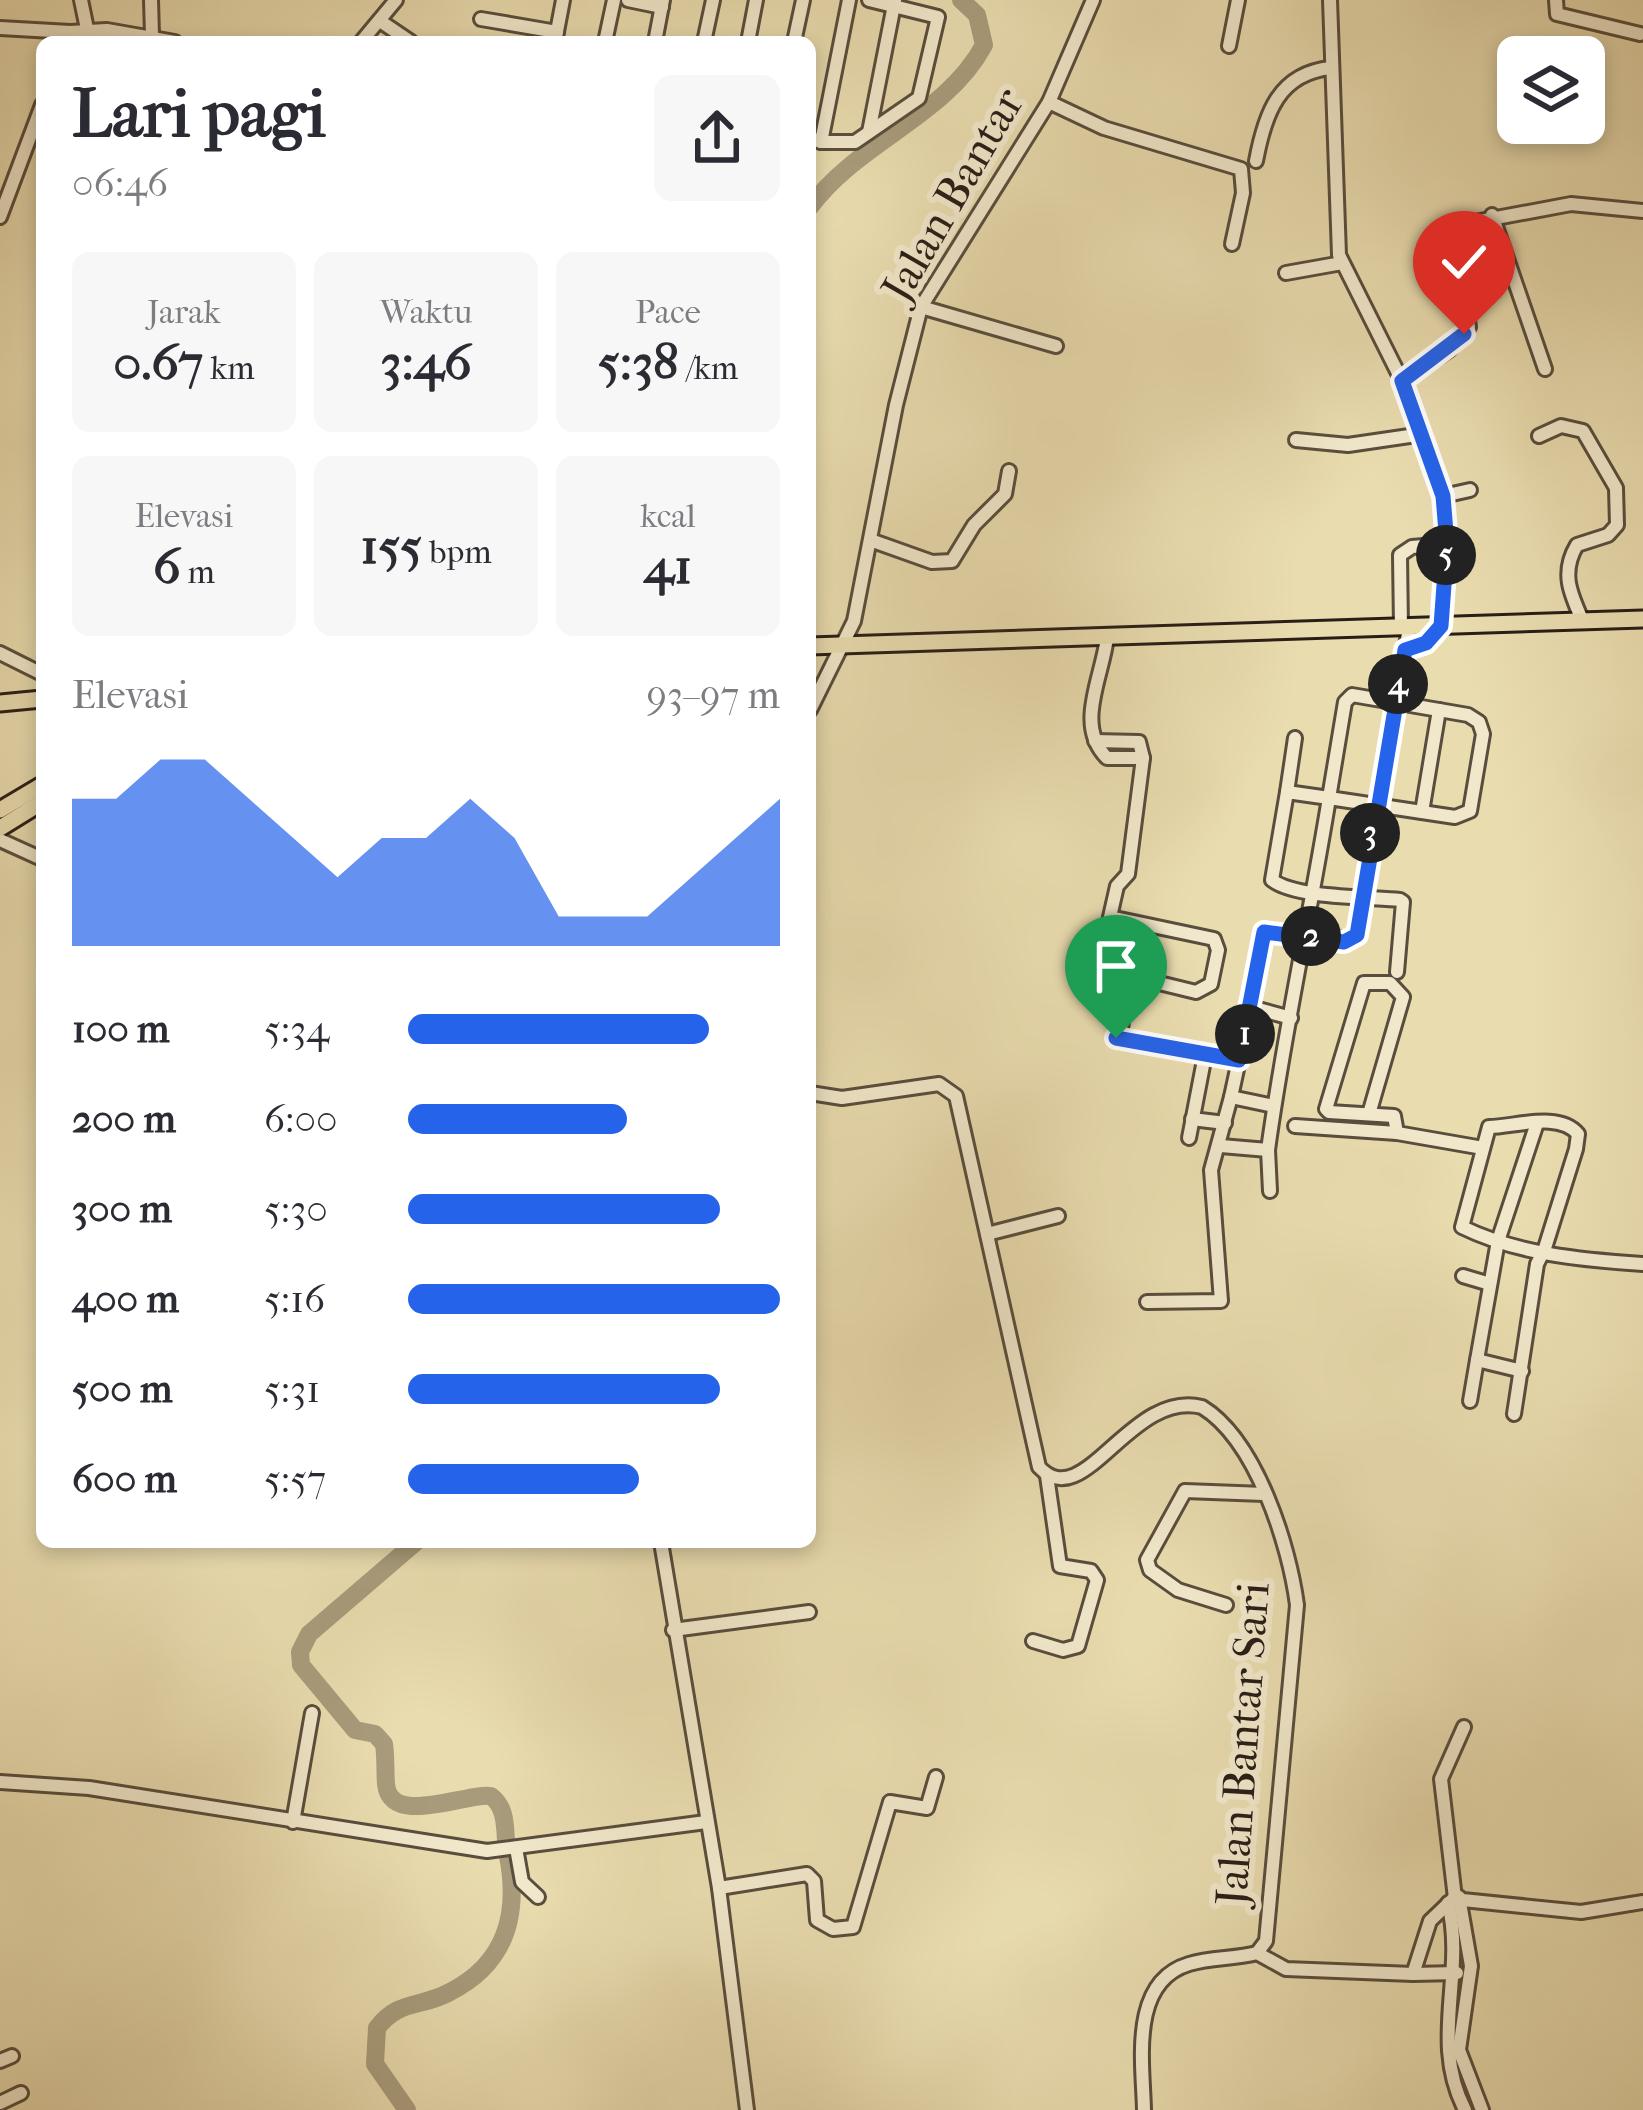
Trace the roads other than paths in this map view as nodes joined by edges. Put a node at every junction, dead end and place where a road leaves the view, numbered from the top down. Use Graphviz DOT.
graph roads {
  1 [pos="81,0"];
  2 [pos="151,0"];
  3 [pos="396,0"];
  4 [pos="563,0"];
  5 [pos="614,0"];
  6 [pos="628,0"];
  7 [pos="713,0"];
  8 [pos="756,0"];
  9 [pos="803,0"];
  10 [pos="869,0"];
  11 [pos="1093,0"];
  12 [pos="1238,0"];
  13 [pos="1330,0"];
  14 [pos="1556,0"];
  15 [pos="1580,0"];
  16 [pos="849,1"];
  17 [pos="895,2"];
  18 [pos="663,3"];
  19 [pos="1576,18"];
  20 [pos="481,19"];
  21 [pos="380,21"];
  22 [pos="0,28"];
  23 [pos="87,29"];
  24 [pos="1640,34"];
  25 [pos="152,35"];
  26 [pos="60,36"];
  27 [pos="70,36"];
  28 [pos="155,36"];
  29 [pos="366,36"];
  30 [pos="402,36"];
  31 [pos="552,36"];
  32 [pos="556,36"];
  33 [pos="606,36"];
  34 [pos="656,36"];
  35 [pos="705,36"];
  36 [pos="749,36"];
  37 [pos="795,36"];
  38 [pos="1229,46"];
  39 [pos="1331,68"];
  40 [pos="1049,101"];
  41 [pos="36,121"];
  42 [pos="869,132"];
  43 [pos="816,140"];
  44 [pos="1256,160"];
  45 [pos="1643,212"];
  46 [pos="1492,215"];
  47 [pos="0,217"];
  48 [pos="1232,244"];
  49 [pos="1342,262"];
  50 [pos="1286,273"];
  51 [pos="921,307"];
  52 [pos="1056,346"];
  53 [pos="1545,369"];
  54 [pos="1402,381"];
  55 [pos="1423,434"];
  56 [pos="1539,436"];
  57 [pos="1296,440"];
  58 [pos="1009,471"];
  59 [pos="1469,490"];
  60 [pos="1443,496"];
  61 [pos="873,541"];
  62 [pos="1447,544"];
  63 [pos="1636,619"];
  64 [pos="1583,622"];
  65 [pos="1441,626"];
  66 [pos="1405,628"];
  67 [pos="1106,638"];
  68 [pos="846,643"];
  69 [pos="816,646"];
  70 [pos="1405,650"];
  71 [pos="0,653"];
  72 [pos="36,671"];
  73 [pos="816,699"];
  74 [pos="1395,701"];
  75 [pos="1439,710"];
  76 [pos="1295,738"];
  77 [pos="36,789"];
  78 [pos="1287,792"];
  79 [pos="1329,798"];
  80 [pos="36,806"];
  81 [pos="1376,806"];
  82 [pos="0,810"];
  83 [pos="1422,812"];
  84 [pos="0,828"];
  85 [pos="0,840"];
  86 [pos="36,856"];
  87 [pos="1314,891"];
  88 [pos="1360,897"];
  89 [pos="1110,916"];
  90 [pos="1308,935"];
  91 [pos="1397,972"];
  92 [pos="1125,1003"];
  93 [pos="1251,1007"];
  94 [pos="1291,1018"];
  95 [pos="1205,1055"];
  96 [pos="1239,1060"];
  97 [pos="816,1094"];
  98 [pos="1231,1097"];
  99 [pos="1274,1106"];
  100 [pos="1369,1114"];
  101 [pos="1192,1119"];
  102 [pos="1225,1123"];
  103 [pos="1537,1123"];
  104 [pos="1295,1126"];
  105 [pos="1397,1132"];
  106 [pos="1189,1138"];
  107 [pos="1221,1146"];
  108 [pos="1484,1148"];
  109 [pos="1268,1150"];
  110 [pos="1270,1191"];
  111 [pos="1058,1216"];
  112 [pos="987,1234"];
  113 [pos="1498,1241"];
  114 [pos="1543,1252"];
  115 [pos="1643,1264"];
  116 [pos="1463,1276"];
  117 [pos="1490,1284"];
  118 [pos="1148,1302"];
  119 [pos="1477,1360"];
  120 [pos="1522,1371"];
  121 [pos="1471,1401"];
  122 [pos="1514,1414"];
  123 [pos="1047,1476"];
  124 [pos="1264,1494"];
  125 [pos="662,1548"];
  126 [pos="1226,1605"];
  127 [pos="809,1612"];
  128 [pos="673,1630"];
  129 [pos="1033,1641"];
  130 [pos="312,1713"];
  131 [pos="1464,1727"];
  132 [pos="936,1777"];
  133 [pos="0,1782"];
  134 [pos="293,1822"];
  135 [pos="706,1822"];
  136 [pos="510,1849"];
  137 [pos="718,1888"];
  138 [pos="538,1897"];
  139 [pos="1453,1899"];
  140 [pos="1643,1902"];
  141 [pos="1257,1953"];
  142 [pos="1461,1973"];
  143 [pos="1413,1974"];
  144 [pos="21,2093"];
  145 [pos="0,2103"];
  146 [pos="747,2110"];
  147 [pos="1144,2110"];
  148 [pos="1465,2110"];
  149 [pos="1482,2110"];
  1 -- 23 [label="street"];
  2 -- 25 [label="street"];
  3 -- 21 [label="street"];
  4 -- 32 [label="street"];
  5 -- 33 [label="street"];
  6 -- 18 [label="street"];
  7 -- 35 [label="street"];
  8 -- 36 [label="street"];
  9 -- 37 [label="street"];
  10 -- 17 [label="street"];
  11 -- 40 [label="street, Jalan Bantar"];
  12 -- 38 [label="street"];
  13 -- 39 [label="street"];
  14 -- 19 [label="street"];
  15 -- 19 [label="street"];
  16 -- 43 [label="street"];
  17 -- 42 [label="street"];
  17 -- 42 [label="street"];
  18 -- 34 [label="street"];
  19 -- 24 [label="street"];
  20 -- 31 [label="street"];
  21 -- 29 [label="street"];
  21 -- 30 [label="street"];
  22 -- 26 [label="street"];
  23 -- 25 [label="street"];
  23 -- 27 [label="street"];
  25 -- 28 [label="street"];
  39 -- 44 [label="street"];
  39 -- 49 [label="street"];
  40 -- 48 [label="street"];
  40 -- 51 [label="street, Jalan Bantar"];
  41 -- 47 [label="street"];
  42 -- 43 [label="street"];
  45 -- 46 [label="street"];
  46 -- 53 [label="street"];
  46 -- 54 [label="street"];
  49 -- 50 [label="street"];
  49 -- 54 [label="street"];
  51 -- 52 [label="street"];
  51 -- 61 [label="street, Jalan Bantar"];
  54 -- 55 [label="street"];
  55 -- 57 [label="street"];
  55 -- 60 [label="street"];
  56 -- 64 [label="street"];
  58 -- 61 [label="street"];
  59 -- 60 [label="street"];
  60 -- 62 [label="street"];
  61 -- 68 [label="street, Jalan Bantar"];
  62 -- 65 [label="street"];
  62 -- 66 [label="street"];
  63 -- 64 [label="main road"];
  64 -- 65 [label="main road"];
  65 -- 66 [label="main road"];
  65 -- 70 [label="street"];
  66 -- 67 [label="main road"];
  66 -- 70 [label="street"];
  67 -- 68 [label="main road"];
  67 -- 89 [label="street"];
  68 -- 69 [label="main road"];
  68 -- 73 [label="street"];
  70 -- 74 [label="street"];
  71 -- 72 [label="street"];
  74 -- 75 [label="street"];
  74 -- 79 [label="street"];
  74 -- 81 [label="street"];
  75 -- 83 [label="street"];
  75 -- 83 [label="street"];
  76 -- 78 [label="street"];
  77 -- 82 [label="main road"];
  78 -- 79 [label="street"];
  78 -- 87 [label="street"];
  79 -- 81 [label="street"];
  79 -- 87 [label="street"];
  80 -- 84 [label="main road"];
  81 -- 83 [label="street"];
  81 -- 88 [label="street"];
  85 -- 86 [label="street"];
  87 -- 88 [label="street"];
  87 -- 90 [label="street"];
  88 -- 90 [label="street"];
  88 -- 91 [label="street"];
  89 -- 89 [label="street"];
  90 -- 93 [label="street"];
  90 -- 94 [label="street"];
  92 -- 95 [label="street"];
  93 -- 94 [label="street"];
  93 -- 96 [label="street"];
  94 -- 99 [label="street"];
  95 -- 96 [label="street"];
  95 -- 101 [label="street"];
  96 -- 98 [label="street"];
  97 -- 112 [label="street"];
  98 -- 99 [label="street"];
  98 -- 102 [label="street"];
  99 -- 109 [label="street"];
  100 -- 100 [label="street"];
  100 -- 105 [label="street"];
  101 -- 102 [label="street"];
  101 -- 106 [label="street"];
  102 -- 107 [label="street"];
  103 -- 108 [label="street"];
  103 -- 113 [label="street"];
  103 -- 114 [label="street"];
  104 -- 105 [label="street"];
  105 -- 108 [label="street"];
  107 -- 109 [label="street"];
  107 -- 118 [label="street"];
  108 -- 113 [label="street"];
  109 -- 110 [label="street"];
  111 -- 112 [label="street"];
  112 -- 123 [label="street"];
  113 -- 114 [label="street"];
  113 -- 117 [label="street"];
  114 -- 115 [label="street"];
  114 -- 120 [label="street"];
  116 -- 117 [label="street"];
  117 -- 119 [label="street"];
  119 -- 120 [label="street"];
  119 -- 121 [label="street"];
  120 -- 122 [label="street"];
  123 -- 124 [label="street, Jalan Bantar Sari"];
  123 -- 129 [label="street"];
  124 -- 126 [label="street"];
  124 -- 141 [label="street, Jalan Bantar Sari"];
  125 -- 128 [label="street"];
  127 -- 128 [label="street"];
  128 -- 135 [label="street"];
  130 -- 134 [label="street"];
  131 -- 139 [label="street"];
  132 -- 137 [label="street"];
  133 -- 134 [label="street"];
  134 -- 136 [label="street"];
  135 -- 136 [label="street"];
  135 -- 137 [label="street"];
  136 -- 138 [label="street"];
  137 -- 146 [label="street"];
  139 -- 140 [label="street"];
  139 -- 142 [label="street"];
  139 -- 143 [label="street"];
  141 -- 143 [label="street"];
  141 -- 147 [label="street, Jalan Bantar Sari"];
  142 -- 143 [label="street"];
  142 -- 148 [label="street"];
  142 -- 149 [label="street"];
  144 -- 145 [label="street"];
}
